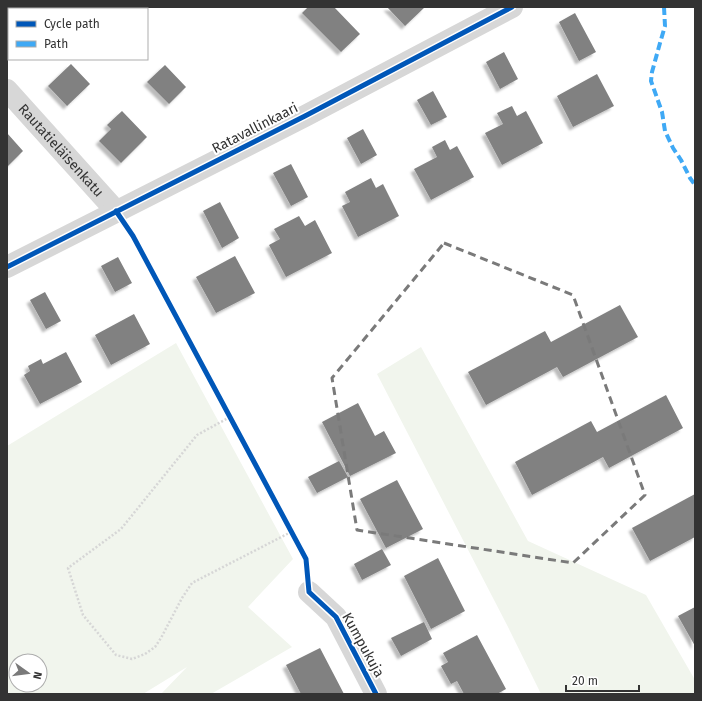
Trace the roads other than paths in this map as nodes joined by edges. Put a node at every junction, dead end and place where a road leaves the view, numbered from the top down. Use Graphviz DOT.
graph roads {
  1 [pos="501,9"];
  2 [pos="7,90"];
  3 [pos="116,212"];
  4 [pos="7,267"];
  5 [pos="309,592"];
  6 [pos="376,694"];
  1 -- 3 [label="street, Ratavallinkaari"];
  2 -- 3 [label="street, Rautatieläisenkatu"];
  3 -- 4 [label="street, Ratavallinkaari"];
  5 -- 6 [label="street, Kumpukuja"];
}
